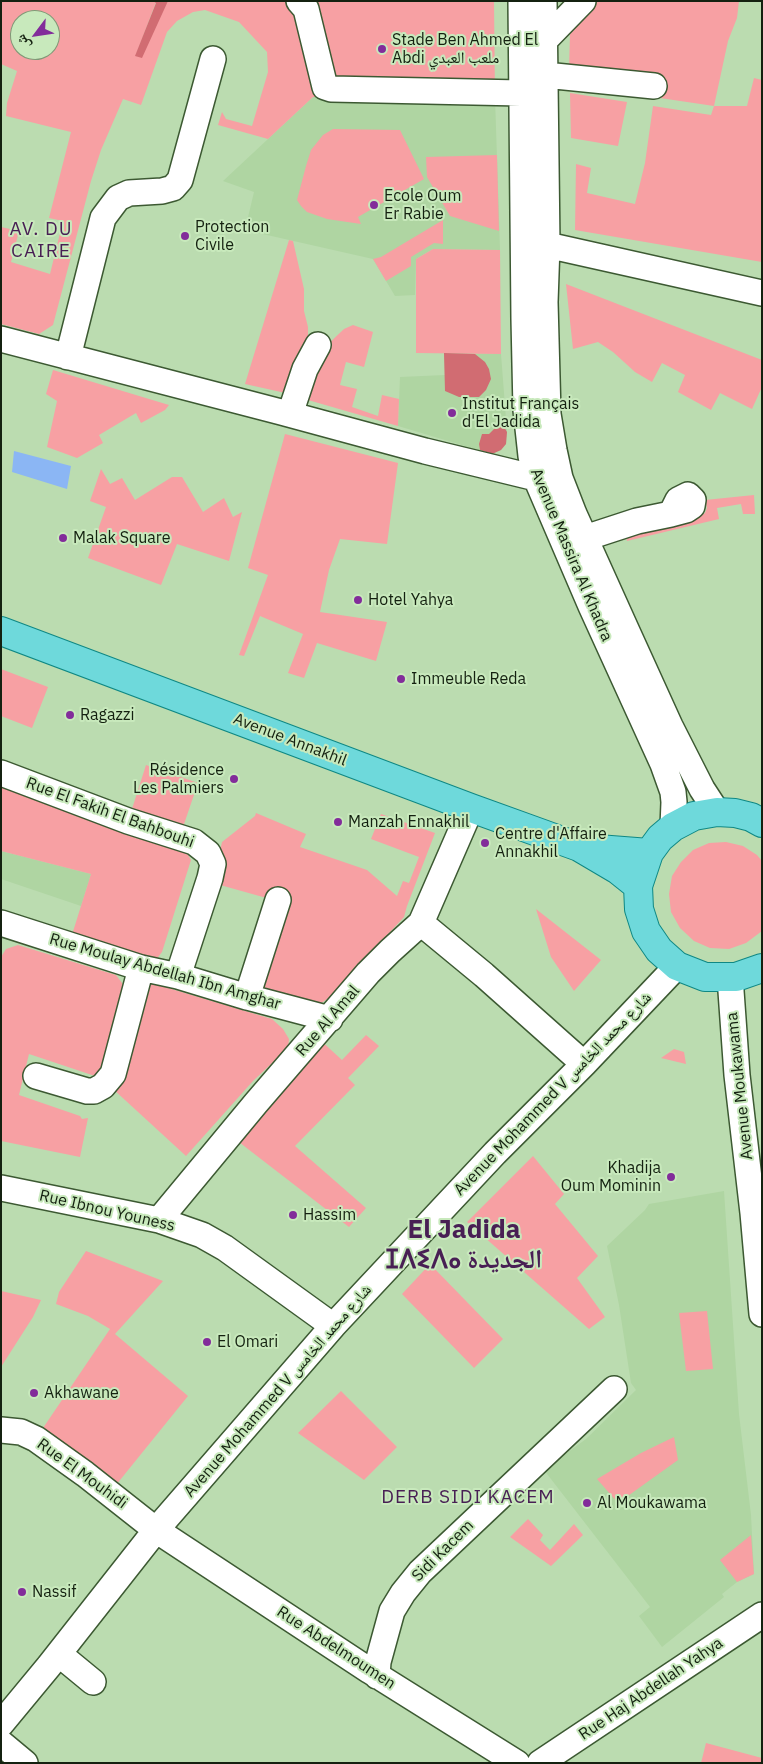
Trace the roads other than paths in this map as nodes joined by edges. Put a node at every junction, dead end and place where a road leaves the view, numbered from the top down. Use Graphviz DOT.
graph roads {
  1 [pos="299,1"];
  2 [pos="522,1"];
  3 [pos="544,1"];
  4 [pos="583,1"];
  5 [pos="545,40"];
  6 [pos="213,59"];
  7 [pos="545,75"];
  8 [pos="654,86"];
  9 [pos="521,93"];
  10 [pos="547,245"];
  11 [pos="762,293"];
  12 [pos="1,339"];
  13 [pos="318,345"];
  14 [pos="68,357"];
  15 [pos="290,414"];
  16 [pos="536,478"];
  17 [pos="560,478"];
  18 [pos="671,514"];
  19 [pos="584,538"];
  20 [pos="1,631"];
  21 [pos="1,773"];
  22 [pos="471,808"];
  23 [pos="717,812"];
  24 [pos="758,816"];
  25 [pos="673,827"];
  26 [pos="579,847"];
  27 [pos="649,852"];
  28 [pos="638,886"];
  29 [pos="278,900"];
  30 [pos="421,923"];
  31 [pos="2,926"];
  32 [pos="676,966"];
  33 [pos="141,968"];
  34 [pos="762,968"];
  35 [pos="178,976"];
  36 [pos="730,977"];
  37 [pos="247,997"];
  38 [pos="330,1019"];
  39 [pos="584,1064"];
  40 [pos="36,1076"];
  41 [pos="1,1188"];
  42 [pos="159,1220"];
  43 [pos="762,1314"];
  44 [pos="333,1326"];
  45 [pos="614,1389"];
  46 [pos="1,1430"];
  47 [pos="156,1530"];
  48 [pos="762,1615"];
  49 [pos="59,1654"];
  50 [pos="377,1676"];
  51 [pos="93,1682"];
  52 [pos="1,1724"];
  53 [pos="1,1743"];
  54 [pos="25,1763"];
  55 [pos="517,1763"];
  56 [pos="540,1763"];
  1 -- 9 [label="street"];
  2 -- 9 [label="street, Avenue Massira Al Khadra"];
  3 -- 5 [label="street, Avenue Massira Al Khadra"];
  4 -- 5 [label="street"];
  5 -- 7 [label="street, Avenue Massira Al Khadra"];
  6 -- 14 [label="street"];
  7 -- 8 [label="street"];
  7 -- 10 [label="street, Avenue Massira Al Khadra"];
  9 -- 16 [label="street, Avenue Massira Al Khadra"];
  10 -- 11 [label="street"];
  10 -- 17 [label="street, Avenue Massira Al Khadra"];
  12 -- 14 [label="street"];
  13 -- 15 [label="street"];
  14 -- 15 [label="street"];
  15 -- 16 [label="street"];
  16 -- 17 [label="street"];
  16 -- 25 [label="street, Avenue Massira Al Khadra"];
  17 -- 19 [label="street, Avenue Massira Al Khadra"];
  18 -- 19 [label="street"];
  19 -- 23 [label="street, Avenue Massira Al Khadra"];
  20 -- 22 [label="main road, Avenue Annakhil"];
  21 -- 35 [label="street, Rue El Fakih El Bahbouhi"];
  22 -- 26 [label="main road, Avenue Annakhil"];
  22 -- 30 [label="street, Rue Al Amal"];
  23 -- 24 [label="main road"];
  23 -- 25 [label="main road"];
  25 -- 27 [label="main road"];
  26 -- 27 [label="main road, Avenue Annakhil"];
  26 -- 28 [label="main road, Avenue Annakhil"];
  27 -- 28 [label="main road"];
  28 -- 32 [label="main road"];
  29 -- 37 [label="street"];
  30 -- 38 [label="street, Rue Al Amal"];
  30 -- 39 [label="street"];
  31 -- 33 [label="street, Rue Moulay Abdellah Ibn Amghar"];
  32 -- 36 [label="main road"];
  32 -- 39 [label="street, Avenue Mohammed V شارع محمد الخامس"];
  33 -- 35 [label="street, Rue Moulay Abdellah Ibn Amghar"];
  33 -- 40 [label="street"];
  34 -- 36 [label="main road"];
  35 -- 37 [label="street, Rue Moulay Abdellah Ibn Amghar"];
  36 -- 43 [label="street, Avenue Moukawama"];
  37 -- 38 [label="street, Rue Moulay Abdellah Ibn Amghar"];
  38 -- 42 [label="street, Rue Al Amal"];
  39 -- 44 [label="street, Avenue Mohammed V شارع محمد الخامس"];
  41 -- 42 [label="street, Rue Ibnou Youness"];
  42 -- 44 [label="street, Rue Ibnou Youness"];
  44 -- 47 [label="street, Avenue Mohammed V شارع محمد الخامس"];
  45 -- 50 [label="street, Sidi Kacem"];
  46 -- 47 [label="street, Rue El Mouhidi"];
  47 -- 49 [label="street, Avenue Mohammed V شارع محمد الخامس"];
  47 -- 50 [label="street, Rue Abdelmoumen"];
  48 -- 56 [label="street, Rue Haj Abdellah Yahya"];
  49 -- 51 [label="street"];
  49 -- 52 [label="street, Avenue Mohammed V شارع محمد الخامس"];
  50 -- 55 [label="street, Rue Abdelmoumen"];
  53 -- 54 [label="street"];
}
